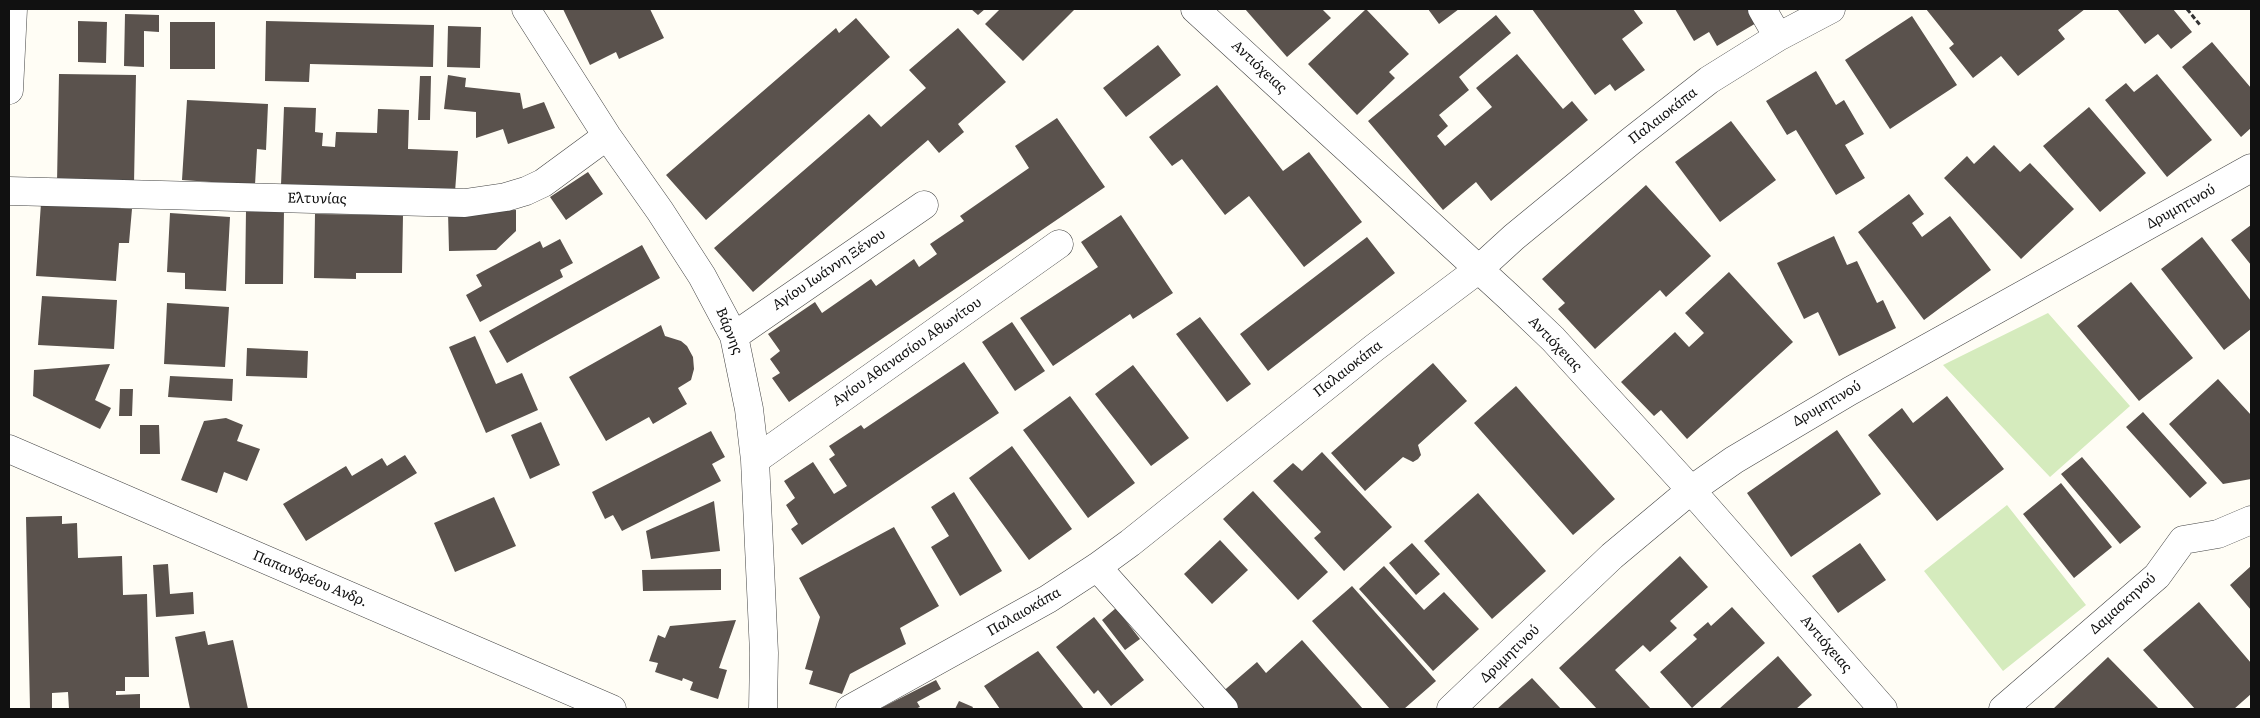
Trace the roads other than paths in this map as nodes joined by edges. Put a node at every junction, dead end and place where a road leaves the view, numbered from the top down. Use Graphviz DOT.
graph roads {
  1 [pos="13,9"];
  2 [pos="526,9"];
  3 [pos="1195,9"];
  4 [pos="1762,9"];
  5 [pos="1831,9"];
  6 [pos="1778,36"];
  7 [pos="9,90"];
  8 [pos="607,136"];
  9 [pos="2251,168"];
  10 [pos="9,191"];
  11 [pos="924,205"];
  12 [pos="1059,244"];
  13 [pos="1479,269"];
  14 [pos="734,336"];
  15 [pos="9,449"];
  16 [pos="755,460"];
  17 [pos="1691,490"];
  18 [pos="2251,520"];
  19 [pos="1097,567"];
  20 [pos="612,709"];
  21 [pos="763,709"];
  22 [pos="850,709"];
  23 [pos="1224,709"];
  24 [pos="1451,709"];
  25 [pos="1884,709"];
  26 [pos="2003,709"];
  1 -- 7 [label="street"];
  2 -- 8 [label="street, Βάρνης"];
  3 -- 13 [label="street, Αντιόχειας"];
  4 -- 6 [label="street"];
  5 -- 6 [label="street, Παλαιοκάπα"];
  6 -- 13 [label="street, Παλαιοκάπα"];
  8 -- 10 [label="street, Ελτυνίας"];
  8 -- 14 [label="street, Βάρνης"];
  9 -- 17 [label="street, Δρυμητινού"];
  11 -- 14 [label="street, Αγίου Ιωάννη Ξένου"];
  12 -- 16 [label="street, Αγίου Αθανασίου Αθωνίτου"];
  13 -- 17 [label="street, Αντιόχειας"];
  13 -- 19 [label="street, Παλαιοκάπα"];
  14 -- 16 [label="street, Βάρνης"];
  15 -- 20 [label="street, Παπανδρέου Ανδρ."];
  16 -- 21 [label="street, Βάρνης"];
  17 -- 24 [label="street, Δρυμητινού"];
  17 -- 25 [label="street, Αντιόχειας"];
  18 -- 26 [label="street, Δαμασκηνού"];
  19 -- 22 [label="street, Παλαιοκάπα"];
  19 -- 23 [label="street"];
}
